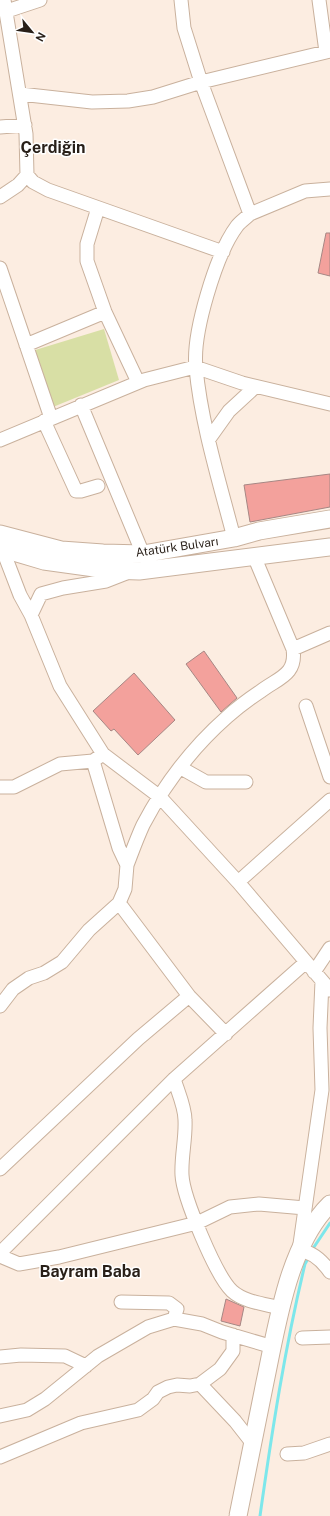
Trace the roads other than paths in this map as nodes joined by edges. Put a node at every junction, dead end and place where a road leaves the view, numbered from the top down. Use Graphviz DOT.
graph roads {
  1 [pos="40,0"];
  2 [pos="182,0"];
  3 [pos="319,0"];
  4 [pos="6,5"];
  5 [pos="328,52"];
  6 [pos="201,82"];
  7 [pos="20,94"];
  8 [pos="25,125"];
  9 [pos="0,127"];
  10 [pos="27,175"];
  11 [pos="330,189"];
  12 [pos="0,197"];
  13 [pos="98,208"];
  14 [pos="250,214"];
  15 [pos="223,252"];
  16 [pos="0,268"];
  17 [pos="105,312"];
  18 [pos="26,345"];
  19 [pos="195,367"];
  20 [pos="138,382"];
  21 [pos="255,387"];
  22 [pos="330,404"];
  23 [pos="82,405"];
  24 [pos="47,419"];
  25 [pos="209,439"];
  26 [pos="0,440"];
  27 [pos="98,486"];
  28 [pos="330,519"];
  29 [pos="2,538"];
  30 [pos="234,538"];
  31 [pos="330,547"];
  32 [pos="143,554"];
  33 [pos="254,556"];
  34 [pos="132,571"];
  35 [pos="31,615"];
  36 [pos="330,633"];
  37 [pos="292,649"];
  38 [pos="306,706"];
  39 [pos="98,757"];
  40 [pos="181,768"];
  41 [pos="330,777"];
  42 [pos="246,782"];
  43 [pos="0,787"];
  44 [pos="160,797"];
  45 [pos="330,800"];
  46 [pos="127,865"];
  47 [pos="238,882"];
  48 [pos="119,903"];
  49 [pos="330,948"];
  50 [pos="318,976"];
  51 [pos="189,996"];
  52 [pos="0,1006"];
  53 [pos="226,1034"];
  54 [pos="174,1079"];
  55 [pos="0,1169"];
  56 [pos="330,1204"];
  57 [pos="304,1208"];
  58 [pos="198,1223"];
  59 [pos="302,1251"];
  60 [pos="0,1252"];
  61 [pos="0,1256"];
  62 [pos="330,1272"];
  63 [pos="121,1302"];
  64 [pos="280,1308"];
  65 [pos="174,1319"];
  66 [pos="233,1335"];
  67 [pos="330,1337"];
  68 [pos="302,1338"];
  69 [pos="273,1346"];
  70 [pos="0,1357"];
  71 [pos="86,1366"];
  72 [pos="200,1384"];
  73 [pos="0,1416"];
  74 [pos="252,1444"];
  75 [pos="330,1444"];
  76 [pos="287,1454"];
  77 [pos="0,1457"];
  78 [pos="238,1516"];
  1 -- 4 [label="street"];
  2 -- 6 [label="street"];
  3 -- 5 [label="street"];
  4 -- 7 [label="street"];
  5 -- 6 [label="street"];
  6 -- 7 [label="street"];
  6 -- 14 [label="street"];
  7 -- 8 [label="street"];
  8 -- 9 [label="street"];
  8 -- 10 [label="street"];
  10 -- 12 [label="street"];
  10 -- 13 [label="street"];
  11 -- 14 [label="street"];
  13 -- 15 [label="street"];
  13 -- 17 [label="street"];
  14 -- 15 [label="street"];
  15 -- 19 [label="street"];
  16 -- 18 [label="street"];
  17 -- 18 [label="street"];
  17 -- 20 [label="street"];
  18 -- 24 [label="street"];
  19 -- 20 [label="street"];
  19 -- 21 [label="street"];
  19 -- 25 [label="street"];
  20 -- 23 [label="street"];
  21 -- 22 [label="street"];
  21 -- 25 [label="street"];
  23 -- 24 [label="street"];
  23 -- 32 [label="street"];
  24 -- 26 [label="street"];
  24 -- 27 [label="street"];
  25 -- 30 [label="street"];
  28 -- 30 [label="main road, Atatürk Bulvarı"];
  29 -- 32 [label="main road, Atatürk Bulvarı"];
  29 -- 34 [label="main road, Atatürk Bulvarı"];
  29 -- 35 [label="street"];
  30 -- 32 [label="main road, Atatürk Bulvarı"];
  31 -- 33 [label="main road, Atatürk Bulvarı"];
  33 -- 34 [label="main road, Atatürk Bulvarı"];
  33 -- 37 [label="street"];
  34 -- 35 [label="street"];
  35 -- 39 [label="street"];
  36 -- 37 [label="street"];
  37 -- 40 [label="street"];
  38 -- 41 [label="street"];
  39 -- 43 [label="street"];
  39 -- 44 [label="street"];
  39 -- 46 [label="street"];
  40 -- 42 [label="street"];
  40 -- 44 [label="street"];
  44 -- 46 [label="street"];
  44 -- 47 [label="street"];
  45 -- 47 [label="street"];
  46 -- 48 [label="street"];
  47 -- 50 [label="street"];
  48 -- 51 [label="street"];
  48 -- 52 [label="street"];
  49 -- 50 [label="street"];
  50 -- 53 [label="street"];
  50 -- 57 [label="street"];
  51 -- 53 [label="street"];
  51 -- 55 [label="street"];
  53 -- 54 [label="street"];
  54 -- 58 [label="street"];
  54 -- 60 [label="street"];
  56 -- 59 [label="main road"];
  57 -- 58 [label="street"];
  57 -- 59 [label="street"];
  58 -- 61 [label="street"];
  58 -- 64 [label="street"];
  59 -- 62 [label="street"];
  59 -- 64 [label="main road"];
  63 -- 65 [label="street"];
  64 -- 69 [label="main road"];
  65 -- 66 [label="street"];
  65 -- 71 [label="street"];
  66 -- 69 [label="street"];
  66 -- 72 [label="street"];
  67 -- 68 [label="street"];
  69 -- 74 [label="main road"];
  70 -- 71 [label="street"];
  71 -- 73 [label="street"];
  72 -- 74 [label="street"];
  72 -- 77 [label="street"];
  74 -- 78 [label="main road"];
  75 -- 76 [label="street"];
}
